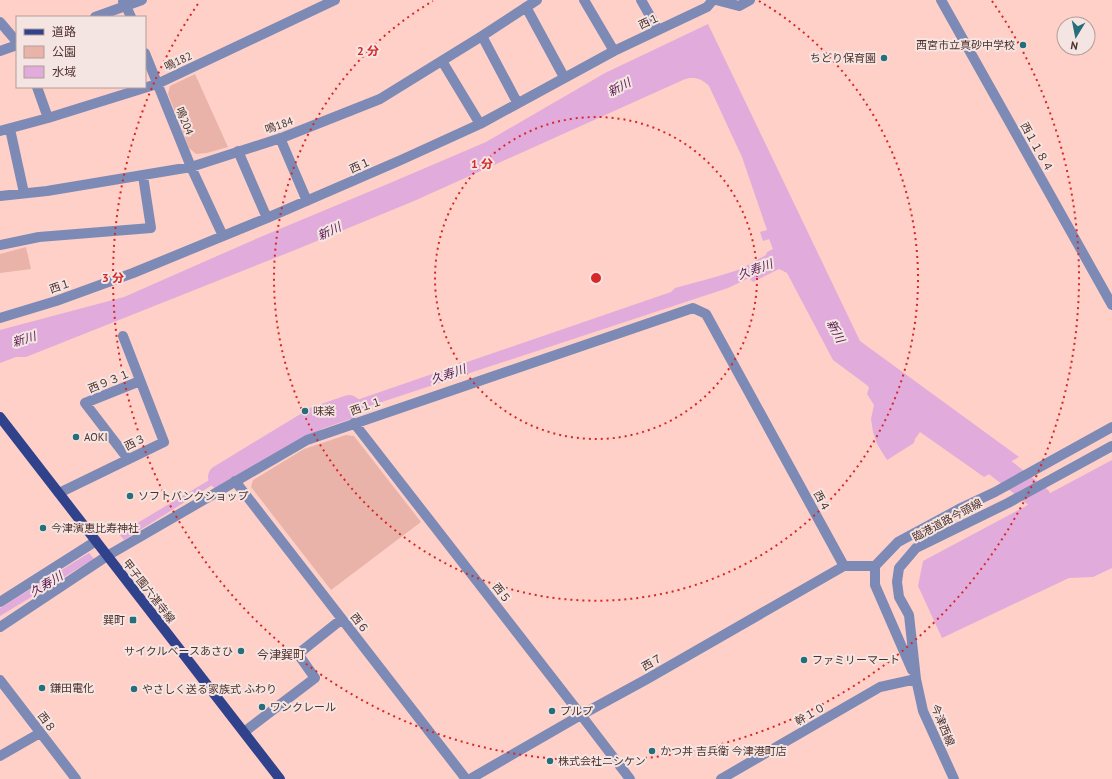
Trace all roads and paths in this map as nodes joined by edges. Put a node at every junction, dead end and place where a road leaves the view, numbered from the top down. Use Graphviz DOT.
graph roads {
  1 [pos="142,0"];
  2 [pos="335,0"];
  3 [pos="537,0"];
  4 [pos="584,0"];
  5 [pos="641,0"];
  6 [pos="712,0"];
  7 [pos="716,0"];
  8 [pos="750,0"];
  9 [pos="941,0"];
  10 [pos="124,3"];
  11 [pos="316,4"];
  12 [pos="526,7"];
  13 [pos="97,16"];
  14 [pos="130,16"];
  15 [pos="0,22"];
  16 [pos="658,30"];
  17 [pos="482,36"];
  18 [pos="16,43"];
  19 [pos="16,44"];
  20 [pos="614,50"];
  21 [pos="0,51"];
  22 [pos="146,56"];
  23 [pos="442,61"];
  24 [pos="564,77"];
  25 [pos="157,84"];
  26 [pos="146,87"];
  27 [pos="37,88"];
  28 [pos="144,88"];
  29 [pos="517,102"];
  30 [pos="48,118"];
  31 [pos="480,124"];
  32 [pos="5,130"];
  33 [pos="280,138"];
  34 [pos="238,151"];
  35 [pos="191,167"];
  36 [pos="143,176"];
  37 [pos="24,193"];
  38 [pos="0,196"];
  39 [pos="307,201"];
  40 [pos="267,218"];
  41 [pos="223,236"];
  42 [pos="0,245"];
  43 [pos="1112,305"];
  44 [pos="706,314"];
  45 [pos="0,318"];
  46 [pos="123,336"];
  47 [pos="140,381"];
  48 [pos="0,417"];
  49 [pos="354,423"];
  50 [pos="1112,427"];
  51 [pos="1112,446"];
  52 [pos="128,459"];
  53 [pos="236,481"];
  54 [pos="59,493"];
  55 [pos="96,541"];
  56 [pos="107,556"];
  57 [pos="844,566"];
  58 [pos="875,566"];
  59 [pos="0,602"];
  60 [pos="342,619"];
  61 [pos="0,627"];
  62 [pos="916,679"];
  63 [pos="0,680"];
  64 [pos="581,714"];
  65 [pos="244,732"];
  66 [pos="40,733"];
  67 [pos="0,756"];
  68 [pos="76,779"];
  69 [pos="280,779"];
  70 [pos="466,779"];
  71 [pos="470,779"];
  72 [pos="630,779"];
  73 [pos="721,779"];
  74 [pos="954,779"];
  1 -- 10 [label="street"];
  2 -- 11 [label="street, 鳴182"];
  3 -- 12 [label="street, 鳴184"];
  4 -- 20 [label="street"];
  5 -- 16 [label="street"];
  6 -- 16 [label="street, 西１"];
  7 -- 8 [label="street"];
  9 -- 43 [label="street, 西１１８４"];
  10 -- 13 [label="street"];
  10 -- 14 [label="street"];
  11 -- 25 [label="street, 鳴182"];
  12 -- 17 [label="street, 鳴184"];
  12 -- 24 [label="street"];
  15 -- 18 [label="street"];
  16 -- 20 [label="street, 西１"];
  17 -- 23 [label="street, 鳴184"];
  17 -- 29 [label="street"];
  19 -- 21 [label="street"];
  20 -- 24 [label="street, 西１"];
  22 -- 25 [label="street, 鳴204"];
  23 -- 31 [label="street"];
  23 -- 33 [label="street, 鳴184"];
  24 -- 29 [label="street, 西１"];
  25 -- 26 [label="street, 鳴182"];
  25 -- 35 [label="street, 鳴204"];
  27 -- 30 [label="street"];
  28 -- 30 [label="street, 鳴182"];
  29 -- 31 [label="street, 西１"];
  30 -- 32 [label="street, 鳴182"];
  31 -- 39 [label="street, 西１"];
  32 -- 37 [label="street"];
  33 -- 34 [label="street, 鳴184"];
  33 -- 39 [label="street"];
  34 -- 35 [label="street, 鳴184"];
  34 -- 40 [label="street"];
  35 -- 36 [label="street, 鳴184"];
  35 -- 41 [label="street, 鳴204"];
  36 -- 37 [label="street, 鳴184"];
  36 -- 42 [label="street"];
  37 -- 38 [label="street, 鳴184"];
  39 -- 40 [label="street, 西１"];
  40 -- 41 [label="street, 西１"];
  41 -- 45 [label="street, 西１"];
  44 -- 49 [label="street, 西１１"];
  44 -- 57 [label="street, 西４"];
  46 -- 47 [label="street, 西３"];
  47 -- 52 [label="street, 西３"];
  47 -- 52 [label="street, 西９３１"];
  48 -- 54 [label="main road, 甲子園六湛寺線"];
  49 -- 53 [label="street, 西１１"];
  49 -- 64 [label="street, 西５"];
  50 -- 58 [label="street, 臨港道路今頭線"];
  51 -- 62 [label="street, 臨港道路今頭線"];
  52 -- 54 [label="street, 西３"];
  53 -- 56 [label="street, 西１１"];
  53 -- 60 [label="street, 西６"];
  54 -- 55 [label="main road, 甲子園六湛寺線"];
  55 -- 56 [label="main road, 甲子園六湛寺線"];
  55 -- 59 [label="street"];
  56 -- 61 [label="street, 西１１"];
  56 -- 65 [label="main road, 甲子園六湛寺線"];
  57 -- 58 [label="street"];
  57 -- 64 [label="street, 西７"];
  58 -- 62 [label="street"];
  60 -- 65 [label="street"];
  60 -- 70 [label="street, 西６"];
  62 -- 73 [label="street, 幹１０"];
  62 -- 74 [label="street, 今津西線"];
  63 -- 66 [label="street, 西８"];
  64 -- 71 [label="street, 西７"];
  64 -- 72 [label="street, 西５"];
  65 -- 69 [label="main road, 甲子園六湛寺線"];
  66 -- 67 [label="street"];
  66 -- 68 [label="street, 西８"];
}
